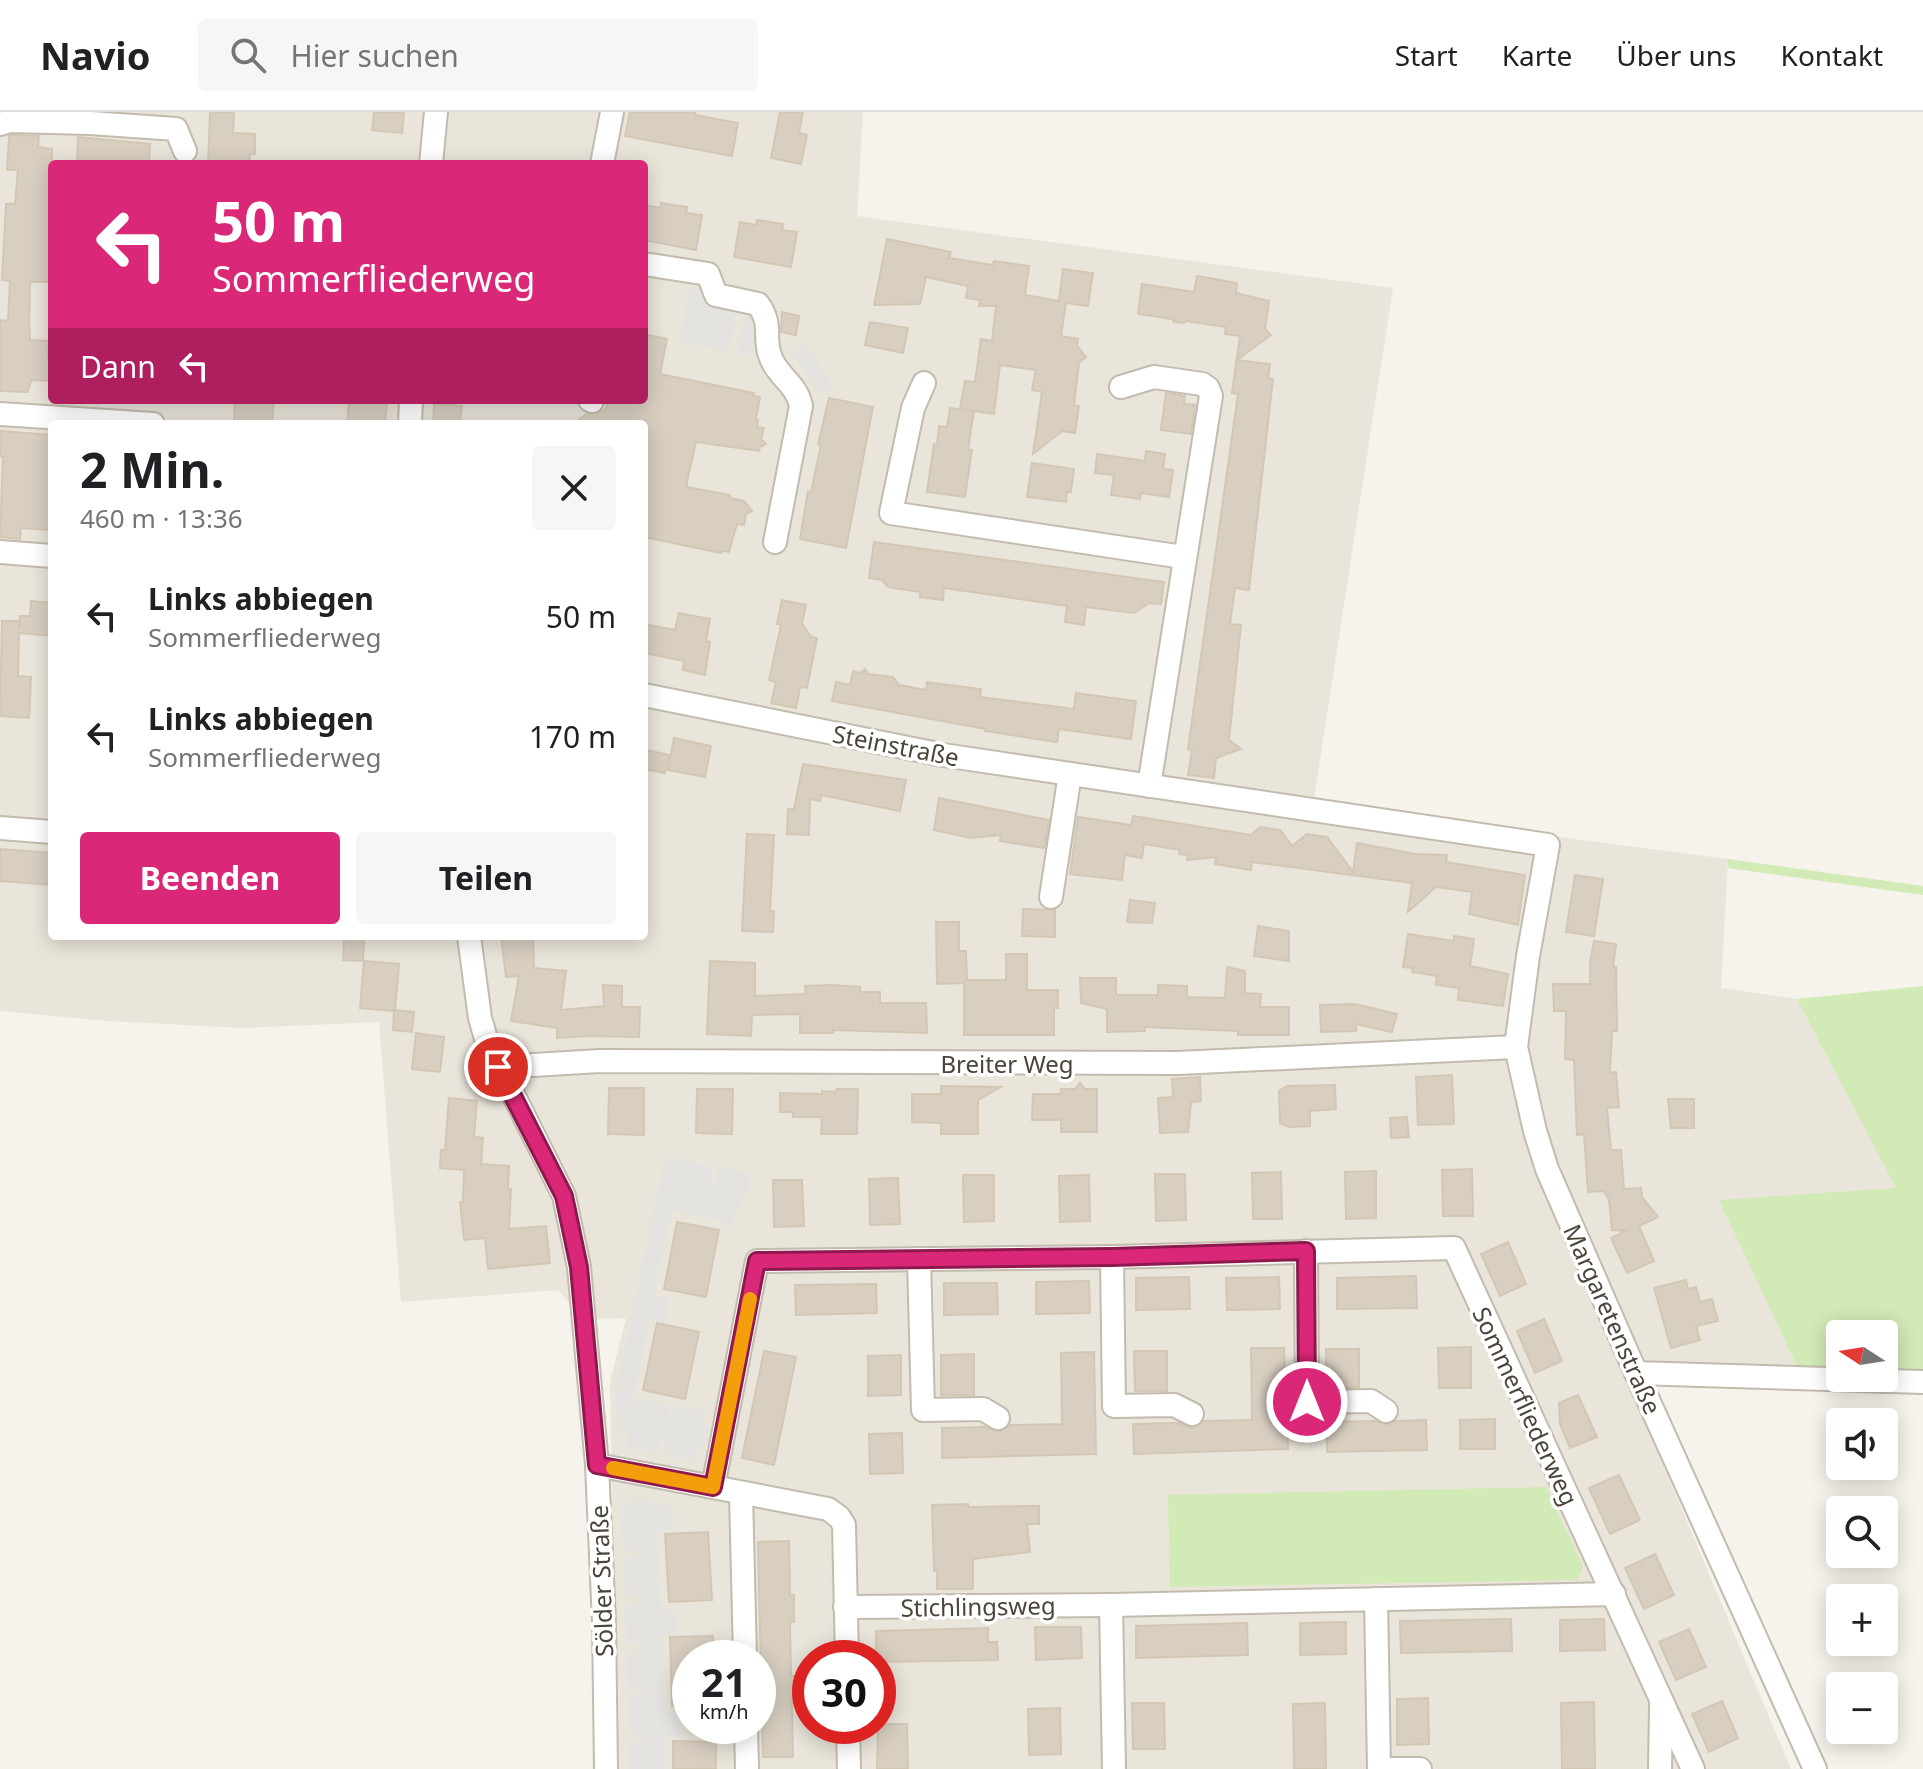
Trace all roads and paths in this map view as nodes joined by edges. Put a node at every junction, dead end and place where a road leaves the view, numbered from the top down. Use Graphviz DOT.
graph roads {
  1 [pos="436,112"];
  2 [pos="612,112"];
  3 [pos="0,124"];
  4 [pos="185,151"];
  5 [pos="431,160"];
  6 [pos="603,160"];
  7 [pos="648,265"];
  8 [pos="924,383"];
  9 [pos="1121,387"];
  10 [pos="0,414"];
  11 [pos="92,420"];
  12 [pos="775,542"];
  13 [pos="0,552"];
  14 [pos="48,556"];
  15 [pos="1183,557"];
  16 [pos="648,696"];
  17 [pos="1070,774"];
  18 [pos="1149,786"];
  19 [pos="0,828"];
  20 [pos="48,832"];
  21 [pos="1548,845"];
  22 [pos="1051,897"];
  23 [pos="470,940"];
  24 [pos="1516,1047"];
  25 [pos="498,1067"];
  26 [pos="1306,1251"];
  27 [pos="1112,1257"];
  28 [pos="919,1259"];
  29 [pos="1636,1373"];
  30 [pos="1923,1382"];
  31 [pos="1386,1411"];
  32 [pos="1192,1414"];
  33 [pos="998,1418"];
  34 [pos="597,1465"];
  35 [pos="713,1487"];
  36 [pos="741,1493"];
  37 [pos="1614,1594"];
  38 [pos="1376,1599"];
  39 [pos="1111,1605"];
  40 [pos="845,1607"];
  41 [pos="745,1640"];
  42 [pos="846,1640"];
  43 [pos="1661,1697"];
  44 [pos="746,1744"];
  45 [pos="848,1744"];
  46 [pos="606,1769"];
  47 [pos="747,1769"];
  48 [pos="849,1769"];
  49 [pos="1114,1769"];
  50 [pos="1379,1769"];
  51 [pos="1420,1769"];
  52 [pos="1660,1769"];
  53 [pos="1693,1769"];
  54 [pos="1815,1769"];
  1 -- 5 [label="street"];
  2 -- 6 [label="street"];
  3 -- 4 [label="street"];
  7 -- 12 [label="street"];
  8 -- 15 [label="street"];
  9 -- 15 [label="street"];
  10 -- 11 [label="street"];
  13 -- 14 [label="street"];
  15 -- 18 [label="street"];
  16 -- 17 [label="street, Steinstraße"];
  17 -- 18 [label="street, Steinstraße"];
  17 -- 22 [label="street"];
  18 -- 21 [label="street, Steinstraße"];
  19 -- 20 [label="street"];
  21 -- 24 [label="street, Margaretenstraße"];
  23 -- 25 [label="street, Sölder Straße"];
  24 -- 25 [label="street, Breiter Weg"];
  24 -- 29 [label="street, Margaretenstraße"];
  25 -- 34 [label="street, Sölder Straße"];
  26 -- 27 [label="street, Sommerfliederweg"];
  26 -- 31 [label="street"];
  26 -- 37 [label="street, Sommerfliederweg"];
  27 -- 28 [label="street, Sommerfliederweg"];
  27 -- 32 [label="street"];
  28 -- 33 [label="street"];
  28 -- 35 [label="street, Sommerfliederweg"];
  29 -- 30 [label="street"];
  29 -- 54 [label="street, Margaretenstraße"];
  34 -- 35 [label="street"];
  34 -- 46 [label="street, Sölder Straße"];
  35 -- 36 [label="street"];
  36 -- 40 [label="street"];
  36 -- 41 [label="street"];
  37 -- 38 [label="street, Stichlingsweg"];
  37 -- 43 [label="street, Sommerfliederweg"];
  38 -- 39 [label="street, Stichlingsweg"];
  38 -- 50 [label="street"];
  39 -- 40 [label="street, Stichlingsweg"];
  39 -- 49 [label="street"];
  40 -- 42 [label="street"];
  43 -- 52 [label="street, Sommerfliederweg"];
  43 -- 53 [label="street, Sommerfliederweg"];
  44 -- 47 [label="street"];
  45 -- 48 [label="street"];
  50 -- 51 [label="street"];
}
